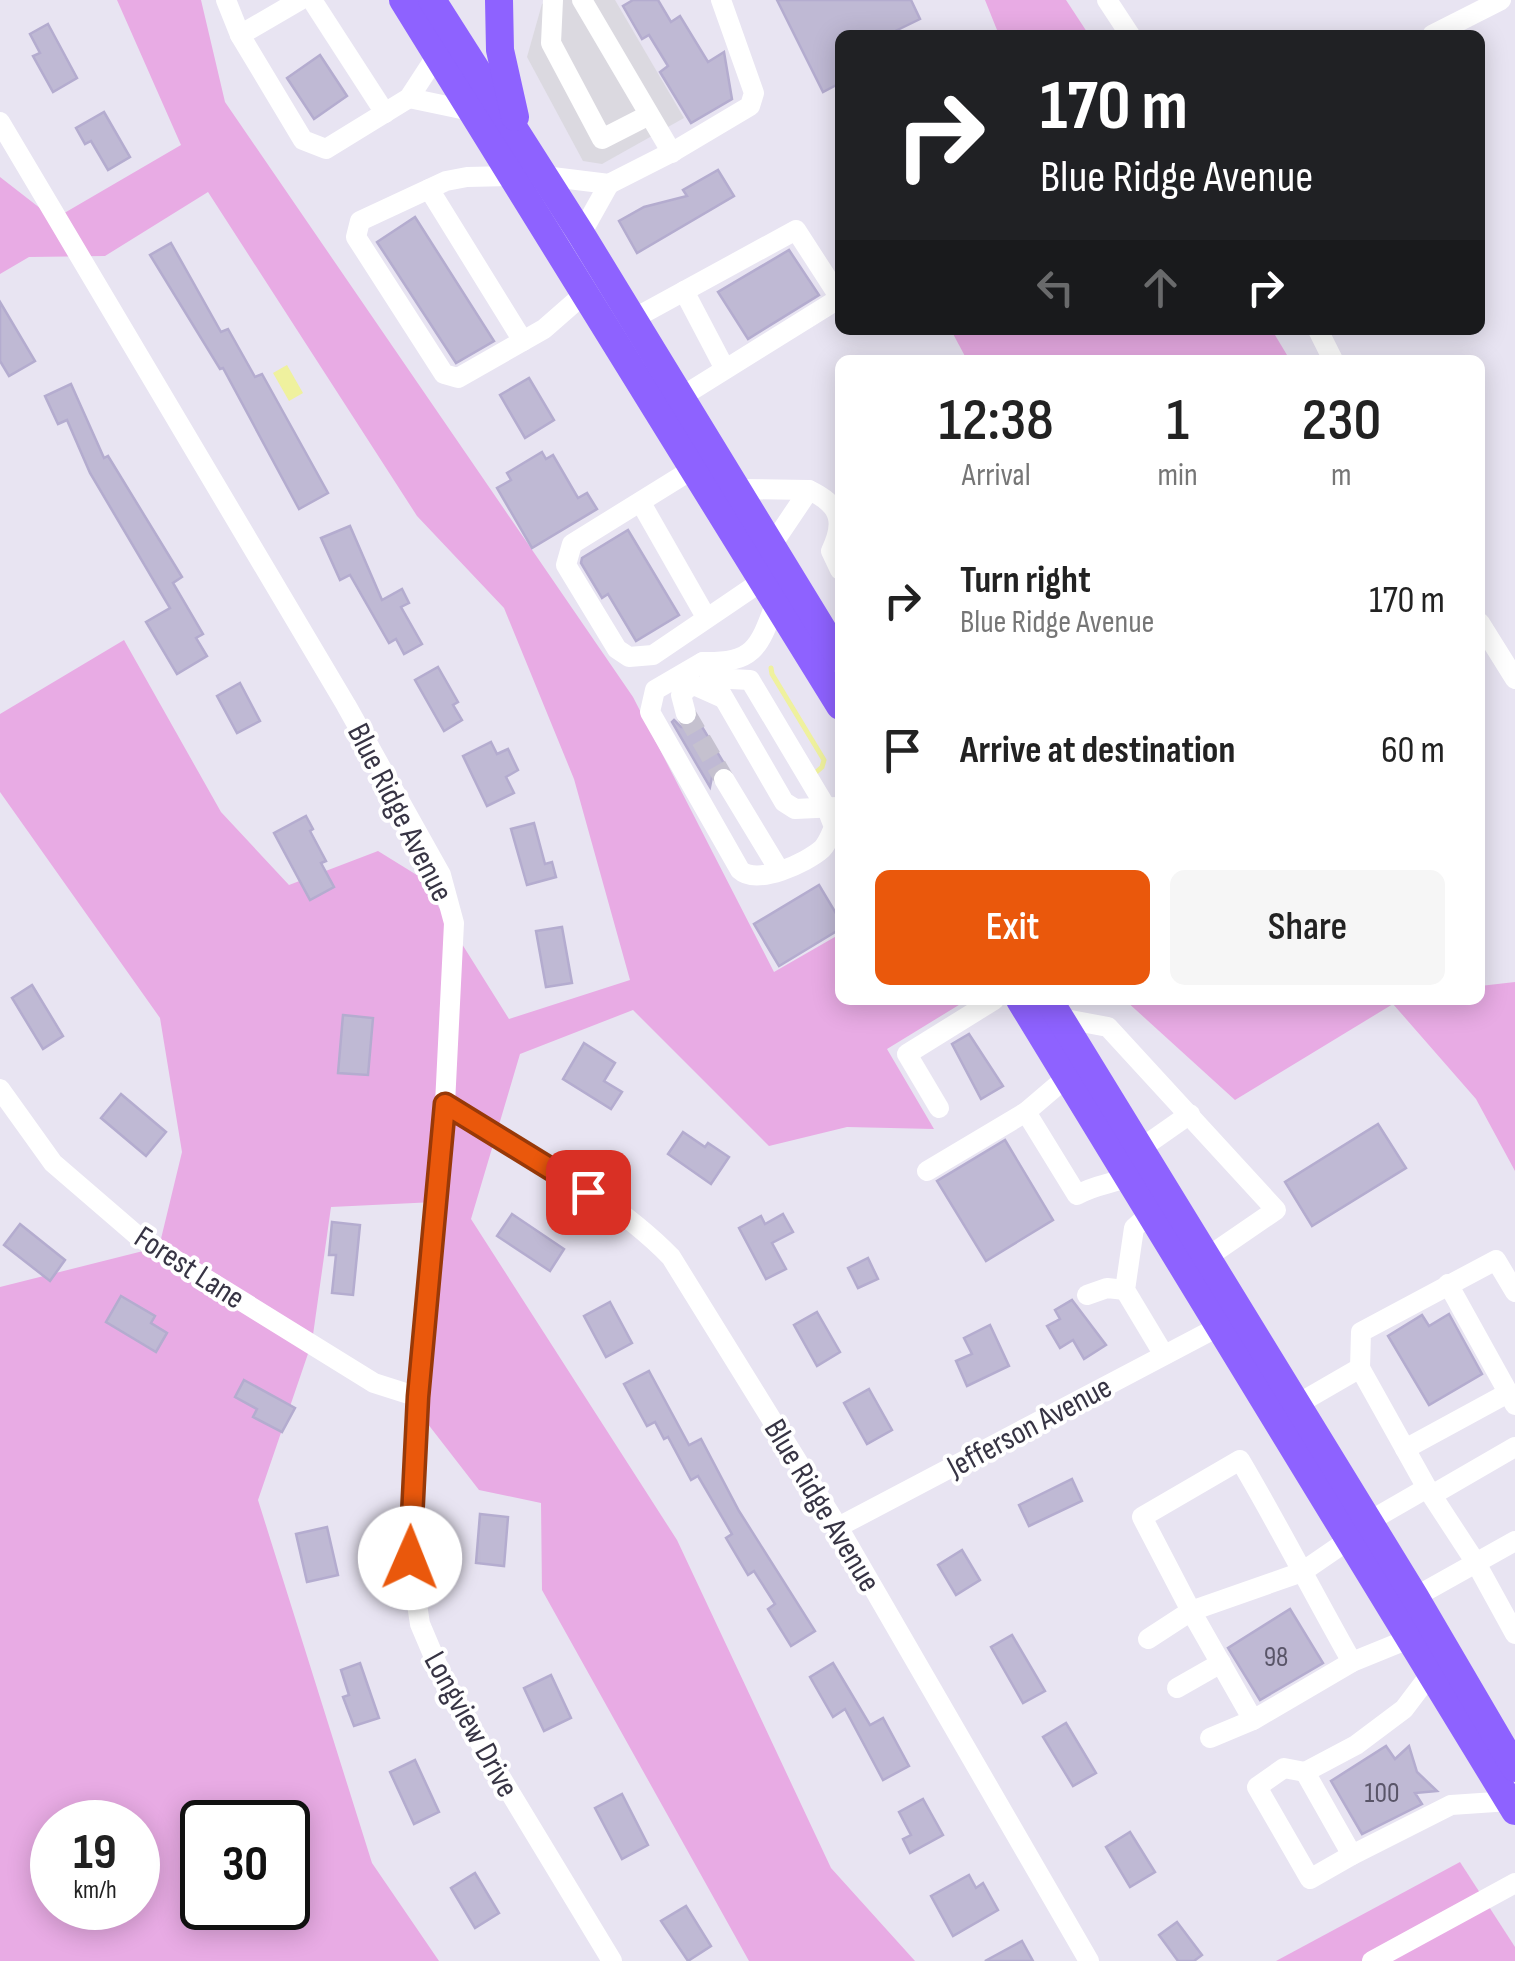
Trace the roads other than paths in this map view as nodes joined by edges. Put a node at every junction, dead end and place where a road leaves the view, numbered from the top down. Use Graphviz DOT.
graph roads {
  1 [pos="226,0"];
  2 [pos="300,0"];
  3 [pos="312,0"];
  4 [pos="403,0"];
  5 [pos="432,0"];
  6 [pos="499,0"];
  7 [pos="553,0"];
  8 [pos="582,0"];
  9 [pos="722,0"];
  10 [pos="1107,0"];
  11 [pos="1501,0"];
  12 [pos="1127,30"];
  13 [pos="1442,30"];
  14 [pos="240,35"];
  15 [pos="437,55"];
  16 [pos="409,98"];
  17 [pos="472,111"];
  18 [pos="385,113"];
  19 [pos="649,116"];
  20 [pos="0,122"];
  21 [pos="522,143"];
  22 [pos="672,153"];
  23 [pos="512,176"];
  24 [pos="544,176"];
  25 [pos="609,184"];
  26 [pos="430,189"];
  27 [pos="581,234"];
  28 [pos="835,290"];
  29 [pos="684,291"];
  30 [pos="584,294"];
  31 [pos="835,301"];
  32 [pos="633,319"];
  33 [pos="523,340"];
  34 [pos="725,369"];
  35 [pos="680,397"];
  36 [pos="694,470"];
  37 [pos="737,489"];
  38 [pos="809,490"];
  39 [pos="641,504"];
  40 [pos="835,511"];
  41 [pos="772,545"];
  42 [pos="769,592"];
  43 [pos="706,617"];
  44 [pos="1485,630"];
  45 [pos="835,646"];
  46 [pos="707,670"];
  47 [pos="1515,679"];
  48 [pos="721,698"];
  49 [pos="835,698"];
  50 [pos="686,714"];
  51 [pos="724,778"];
  52 [pos="834,808"];
  53 [pos="778,870"];
  54 [pos="986,1005"];
  55 [pos="1023,1005"];
  56 [pos="1054,1009"];
  57 [pos="1068,1077"];
  58 [pos="0,1089"];
  59 [pos="445,1104"];
  60 [pos="940,1108"];
  61 [pos="1026,1112"];
  62 [pos="1190,1114"];
  63 [pos="1140,1149"];
  64 [pos="927,1172"];
  65 [pos="1129,1177"];
  66 [pos="1151,1213"];
  67 [pos="1206,1258"];
  68 [pos="1454,1281"];
  69 [pos="1124,1290"];
  70 [pos="1515,1292"];
  71 [pos="1087,1295"];
  72 [pos="1220,1326"];
  73 [pos="1164,1355"];
  74 [pos="1360,1368"];
  75 [pos="418,1397"];
  76 [pos="1512,1399"];
  77 [pos="1296,1405"];
  78 [pos="1515,1447"];
  79 [pos="1405,1449"];
  80 [pos="1430,1492"];
  81 [pos="838,1527"];
  82 [pos="1359,1530"];
  83 [pos="1515,1541"];
  84 [pos="1476,1563"];
  85 [pos="1302,1572"];
  86 [pos="1415,1597"];
  87 [pos="1191,1611"];
  88 [pos="1515,1634"];
  89 [pos="1411,1638"];
  90 [pos="1148,1639"];
  91 [pos="1352,1662"];
  92 [pos="1221,1664"];
  93 [pos="1432,1672"];
  94 [pos="1177,1688"];
  95 [pos="1253,1720"];
  96 [pos="1210,1738"];
  97 [pos="1515,1768"];
  98 [pos="1305,1772"];
  99 [pos="1512,1806"];
  100 [pos="1352,1855"];
  101 [pos="1515,1883"];
  102 [pos="1374,1960"];
  103 [pos="612,1961"];
  104 [pos="1090,1961"];
  1 -- 14 [label="street"];
  2 -- 14 [label="street"];
  3 -- 18 [label="street"];
  4 -- 15 [label="highway"];
  5 -- 21 [label="highway"];
  6 -- 21 [label="highway"];
  7 -- 19 [label="street"];
  8 -- 19 [label="street"];
  9 -- 22 [label="street"];
  10 -- 12 [label="street"];
  11 -- 13 [label="street"];
  14 -- 18 [label="street"];
  15 -- 16 [label="street"];
  15 -- 17 [label="highway"];
  16 -- 17 [label="street"];
  16 -- 18 [label="street"];
  17 -- 23 [label="highway"];
  19 -- 22 [label="street"];
  20 -- 59 [label="street, Blue Ridge Avenue"];
  21 -- 24 [label="highway"];
  22 -- 25 [label="street"];
  23 -- 26 [label="street"];
  23 -- 30 [label="highway"];
  24 -- 25 [label="street"];
  24 -- 27 [label="highway"];
  25 -- 27 [label="street"];
  26 -- 33 [label="street"];
  26 -- 33 [label="street"];
  27 -- 32 [label="highway"];
  28 -- 29 [label="street"];
  29 -- 32 [label="street"];
  29 -- 34 [label="street"];
  30 -- 33 [label="street"];
  30 -- 36 [label="highway"];
  31 -- 34 [label="street"];
  32 -- 35 [label="highway"];
  34 -- 35 [label="street"];
  35 -- 37 [label="highway"];
  36 -- 39 [label="street"];
  36 -- 42 [label="highway"];
  37 -- 38 [label="street"];
  37 -- 41 [label="highway"];
  38 -- 40 [label="street"];
  38 -- 41 [label="street"];
  39 -- 43 [label="street"];
  39 -- 43 [label="street"];
  41 -- 45 [label="highway"];
  42 -- 43 [label="street"];
  42 -- 46 [label="street"];
  42 -- 49 [label="highway"];
  44 -- 47 [label="street"];
  46 -- 48 [label="street"];
  46 -- 52 [label="street"];
  46 -- 53 [label="street"];
  48 -- 50 [label="street"];
  48 -- 52 [label="street"];
  51 -- 53 [label="street"];
  52 -- 53 [label="street"];
  54 -- 60 [label="street"];
  55 -- 57 [label="highway"];
  56 -- 62 [label="street"];
  56 -- 63 [label="highway"];
  57 -- 61 [label="street"];
  57 -- 65 [label="highway"];
  58 -- 75 [label="street, Forest Lane"];
  59 -- 75 [label="street, Longview Drive"];
  59 -- 81 [label="street, Blue Ridge Avenue"];
  61 -- 64 [label="street"];
  61 -- 65 [label="street"];
  62 -- 63 [label="street"];
  62 -- 67 [label="street"];
  63 -- 67 [label="highway"];
  65 -- 66 [label="highway"];
  66 -- 69 [label="street"];
  66 -- 72 [label="highway"];
  67 -- 77 [label="highway"];
  68 -- 70 [label="street"];
  68 -- 74 [label="street"];
  68 -- 76 [label="street"];
  69 -- 71 [label="street"];
  69 -- 73 [label="street"];
  72 -- 73 [label="street, Jefferson Avenue"];
  72 -- 82 [label="highway"];
  73 -- 81 [label="street, Jefferson Avenue"];
  74 -- 77 [label="street"];
  74 -- 79 [label="street"];
  75 -- 103 [label="street, Longview Drive"];
  76 -- 79 [label="street"];
  77 -- 82 [label="highway"];
  78 -- 80 [label="street"];
  79 -- 80 [label="street"];
  80 -- 82 [label="street"];
  80 -- 84 [label="street"];
  81 -- 104 [label="street, Blue Ridge Avenue"];
  82 -- 85 [label="street"];
  82 -- 86 [label="highway"];
  82 -- 89 [label="highway"];
  83 -- 84 [label="street"];
  84 -- 86 [label="street"];
  84 -- 88 [label="street"];
  85 -- 87 [label="street"];
  85 -- 87 [label="street"];
  85 -- 91 [label="street"];
  86 -- 97 [label="highway"];
  87 -- 90 [label="street"];
  87 -- 92 [label="street"];
  89 -- 91 [label="street"];
  89 -- 93 [label="highway"];
  91 -- 95 [label="street"];
  92 -- 94 [label="street"];
  92 -- 95 [label="street"];
  93 -- 98 [label="street"];
  93 -- 99 [label="highway"];
  95 -- 96 [label="street"];
  98 -- 100 [label="street"];
  98 -- 100 [label="street"];
  99 -- 100 [label="street"];
  101 -- 102 [label="street"];
}
